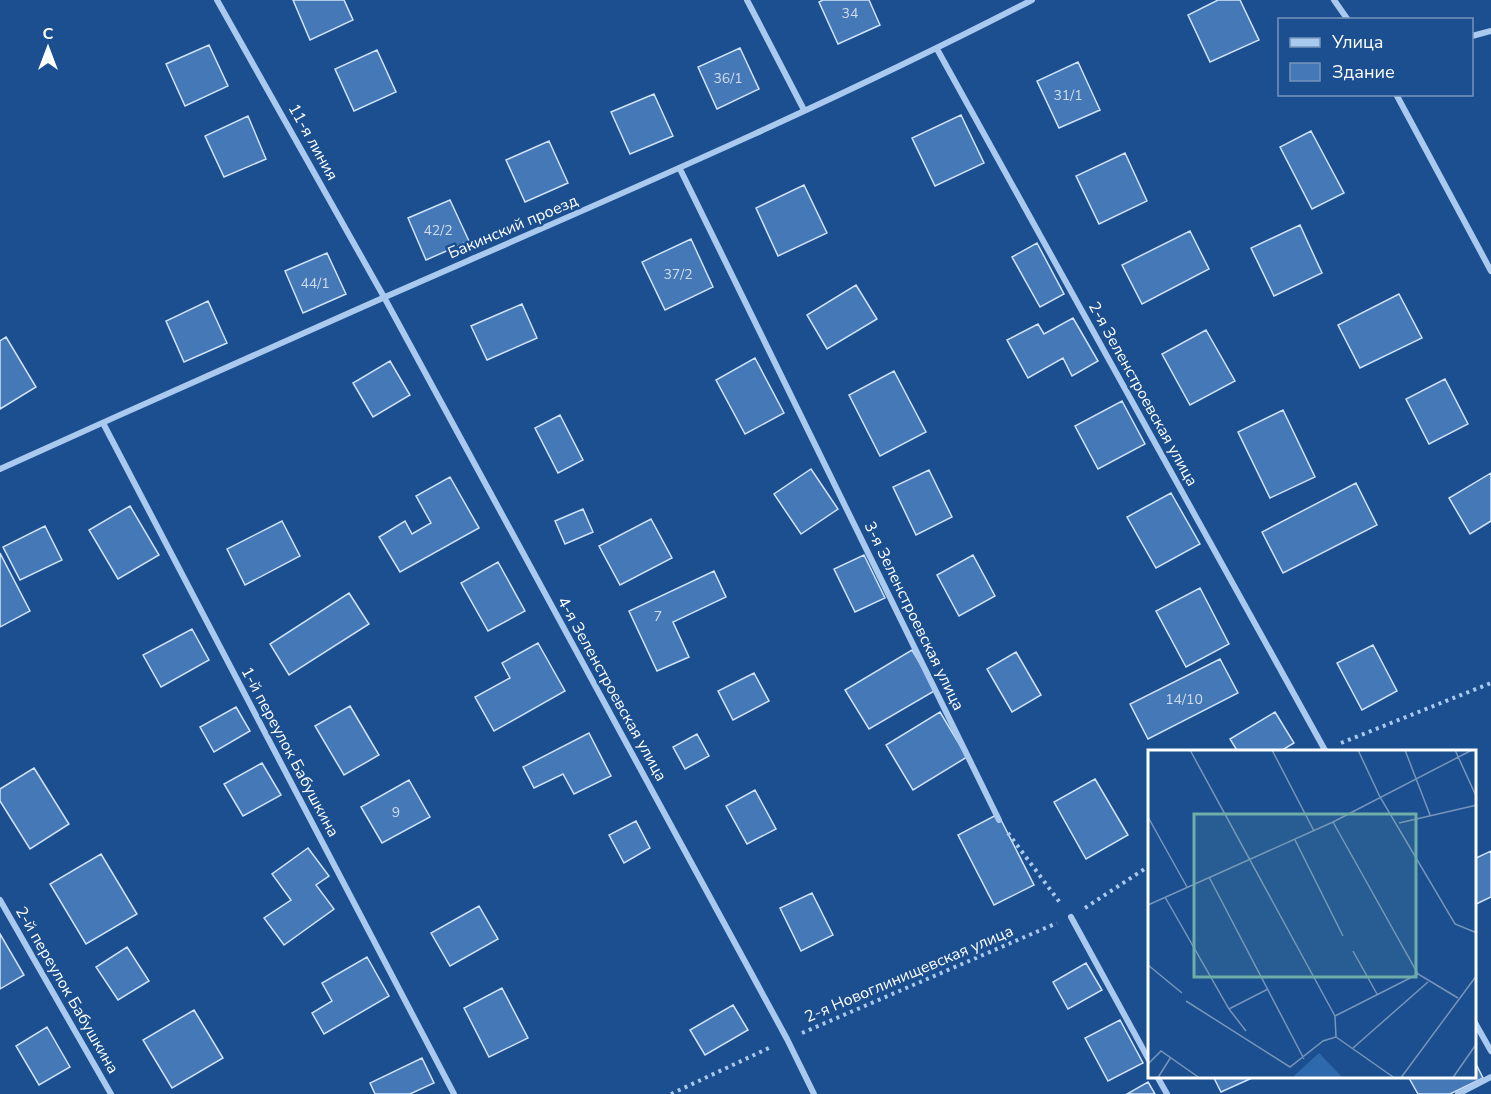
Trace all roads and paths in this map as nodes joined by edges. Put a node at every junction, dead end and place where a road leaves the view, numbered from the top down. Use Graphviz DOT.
graph roads {
  1 [pos="217,0"];
  2 [pos="747,0"];
  3 [pos="1032,0"];
  4 [pos="1334,0"];
  5 [pos="1347,18"];
  6 [pos="1491,31"];
  7 [pos="1473,36"];
  8 [pos="937,49"];
  9 [pos="1397,96"];
  10 [pos="804,110"];
  11 [pos="680,169"];
  12 [pos="1491,271"];
  13 [pos="384,297"];
  14 [pos="103,423"];
  15 [pos="0,469"];
  16 [pos="1491,683"];
  17 [pos="1324,750"];
  18 [pos="1327,750"];
  19 [pos="999,820"];
  20 [pos="1148,867"];
  21 [pos="0,900"];
  22 [pos="1071,917"];
  23 [pos="1476,1025"];
  24 [pos="787,1039"];
  25 [pos="1491,1051"];
  26 [pos="1148,1058"];
  27 [pos="1491,1077"];
  28 [pos="1159,1079"];
  29 [pos="111,1094"];
  30 [pos="454,1094"];
  31 [pos="671,1094"];
  32 [pos="814,1094"];
  33 [pos="1167,1094"];
  34 [pos="1458,1094"];
  1 -- 13 [label="street, 11-я линия"];
  2 -- 10 [label="street"];
  3 -- 8 [label="street, Бакинский проезд"];
  4 -- 5 [label="street"];
  6 -- 7 [label="street"];
  8 -- 10 [label="street, Бакинский проезд"];
  8 -- 17 [label="street, 2-я Зеленстроевская улица"];
  9 -- 12 [label="street"];
  10 -- 11 [label="street, Бакинский проезд"];
  11 -- 13 [label="street, Бакинский проезд"];
  11 -- 19 [label="street, 3-я Зеленстроевская улица"];
  13 -- 14 [label="street, Бакинский проезд"];
  13 -- 24 [label="street, 4-я Зеленстроевская улица"];
  14 -- 15 [label="street, Бакинский проезд"];
  14 -- 30 [label="street, 1-й переулок Бабушкина"];
  16 -- 18 [label="path"];
  19 -- 22 [label="path"];
  20 -- 22 [label="path, 2-я Новоглинищевская улица"];
  21 -- 29 [label="street, 2-й переулок Бабушкина"];
  22 -- 24 [label="path, 2-я Новоглинищевская улица"];
  22 -- 26 [label="street"];
  23 -- 25 [label="street"];
  24 -- 31 [label="path, 2-я Новоглинищевская улица"];
  24 -- 32 [label="street, 4-я Зеленстроевская улица"];
  27 -- 34 [label="street"];
  28 -- 33 [label="street"];
}
